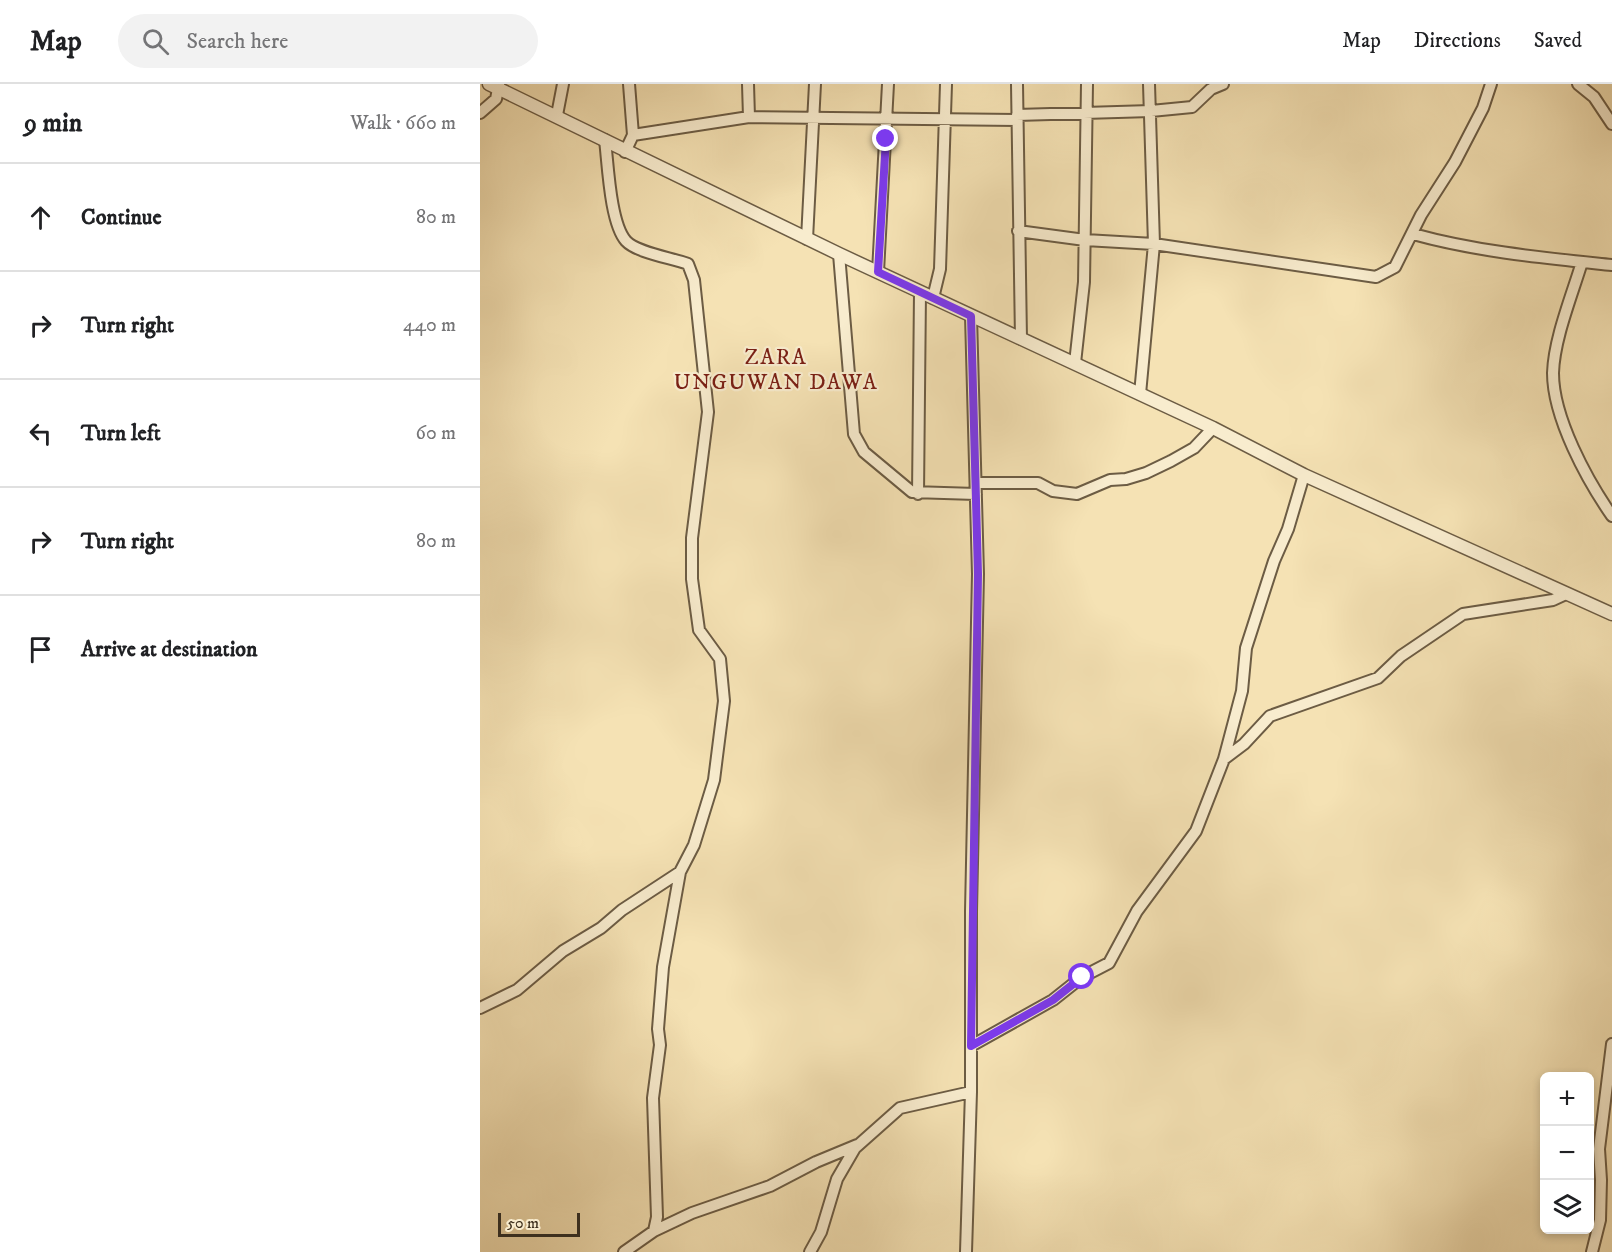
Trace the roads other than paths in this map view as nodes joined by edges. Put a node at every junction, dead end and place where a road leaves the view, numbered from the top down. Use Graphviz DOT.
graph roads {
  1 [pos="563,84"];
  2 [pos="629,84"];
  3 [pos="748,84"];
  4 [pos="815,84"];
  5 [pos="888,84"];
  6 [pos="946,84"];
  7 [pos="1017,84"];
  8 [pos="1087,84"];
  9 [pos="1149,84"];
  10 [pos="1223,84"];
  11 [pos="1491,84"];
  12 [pos="1578,84"];
  13 [pos="496,86"];
  14 [pos="1151,111"];
  15 [pos="480,113"];
  16 [pos="1088,113"];
  17 [pos="557,115"];
  18 [pos="749,117"];
  19 [pos="813,117"];
  20 [pos="887,117"];
  21 [pos="1017,117"];
  22 [pos="946,118"];
  23 [pos="1612,124"];
  24 [pos="633,135"];
  25 [pos="605,140"];
  26 [pos="625,152"];
  27 [pos="1018,231"];
  28 [pos="1413,234"];
  29 [pos="807,239"];
  30 [pos="1085,240"];
  31 [pos="1154,244"];
  32 [pos="839,254"];
  33 [pos="1582,262"];
  34 [pos="1612,265"];
  35 [pos="878,272"];
  36 [pos="920,292"];
  37 [pos="933,298"];
  38 [pos="971,316"];
  39 [pos="1021,339"];
  40 [pos="1075,363"];
  41 [pos="1140,394"];
  42 [pos="1214,428"];
  43 [pos="1304,475"];
  44 [pos="976,483"];
  45 [pos="918,494"];
  46 [pos="976,494"];
  47 [pos="1612,516"];
  48 [pos="1566,594"];
  49 [pos="1612,614"];
  50 [pos="1224,759"];
  51 [pos="680,872"];
  52 [pos="480,1008"];
  53 [pos="1612,1044"];
  54 [pos="971,1046"];
  55 [pos="971,1092"];
  56 [pos="860,1144"];
  57 [pos="654,1231"];
  58 [pos="624,1252"];
  59 [pos="810,1252"];
  60 [pos="966,1252"];
  61 [pos="1592,1252"];
  1 -- 17 [label="street"];
  2 -- 24 [label="street"];
  3 -- 18 [label="street"];
  4 -- 19 [label="street"];
  5 -- 20 [label="street"];
  6 -- 22 [label="street"];
  7 -- 21 [label="street"];
  8 -- 16 [label="street"];
  9 -- 14 [label="street"];
  10 -- 14 [label="street"];
  11 -- 28 [label="street"];
  12 -- 23 [label="street"];
  13 -- 15 [label="street"];
  13 -- 17 [label="street"];
  14 -- 16 [label="street"];
  14 -- 31 [label="street"];
  16 -- 21 [label="street"];
  16 -- 30 [label="street"];
  17 -- 25 [label="street"];
  18 -- 19 [label="street"];
  18 -- 24 [label="street"];
  19 -- 20 [label="street"];
  19 -- 29 [label="street"];
  20 -- 22 [label="street"];
  20 -- 35 [label="street"];
  21 -- 22 [label="street"];
  21 -- 27 [label="street"];
  22 -- 37 [label="street"];
  24 -- 26 [label="street"];
  25 -- 26 [label="street"];
  25 -- 51 [label="street"];
  26 -- 29 [label="street"];
  27 -- 30 [label="street"];
  27 -- 39 [label="street"];
  28 -- 31 [label="street"];
  28 -- 33 [label="street"];
  29 -- 32 [label="street"];
  30 -- 31 [label="street"];
  30 -- 40 [label="street"];
  31 -- 41 [label="street"];
  32 -- 35 [label="street"];
  32 -- 45 [label="street"];
  33 -- 34 [label="street"];
  33 -- 47 [label="street"];
  35 -- 36 [label="street"];
  36 -- 37 [label="street"];
  36 -- 45 [label="street"];
  37 -- 38 [label="street"];
  38 -- 39 [label="street"];
  38 -- 44 [label="street"];
  39 -- 40 [label="street"];
  40 -- 41 [label="street"];
  41 -- 42 [label="street"];
  42 -- 43 [label="street"];
  42 -- 44 [label="street"];
  43 -- 48 [label="street"];
  43 -- 50 [label="street"];
  44 -- 46 [label="street"];
  45 -- 46 [label="street"];
  46 -- 54 [label="street"];
  48 -- 49 [label="street"];
  48 -- 50 [label="street"];
  50 -- 54 [label="street"];
  51 -- 52 [label="street"];
  51 -- 57 [label="street"];
  53 -- 61 [label="street"];
  54 -- 55 [label="street"];
  55 -- 56 [label="street"];
  55 -- 60 [label="street"];
  56 -- 57 [label="street"];
  56 -- 59 [label="street"];
  57 -- 58 [label="street"];
}
